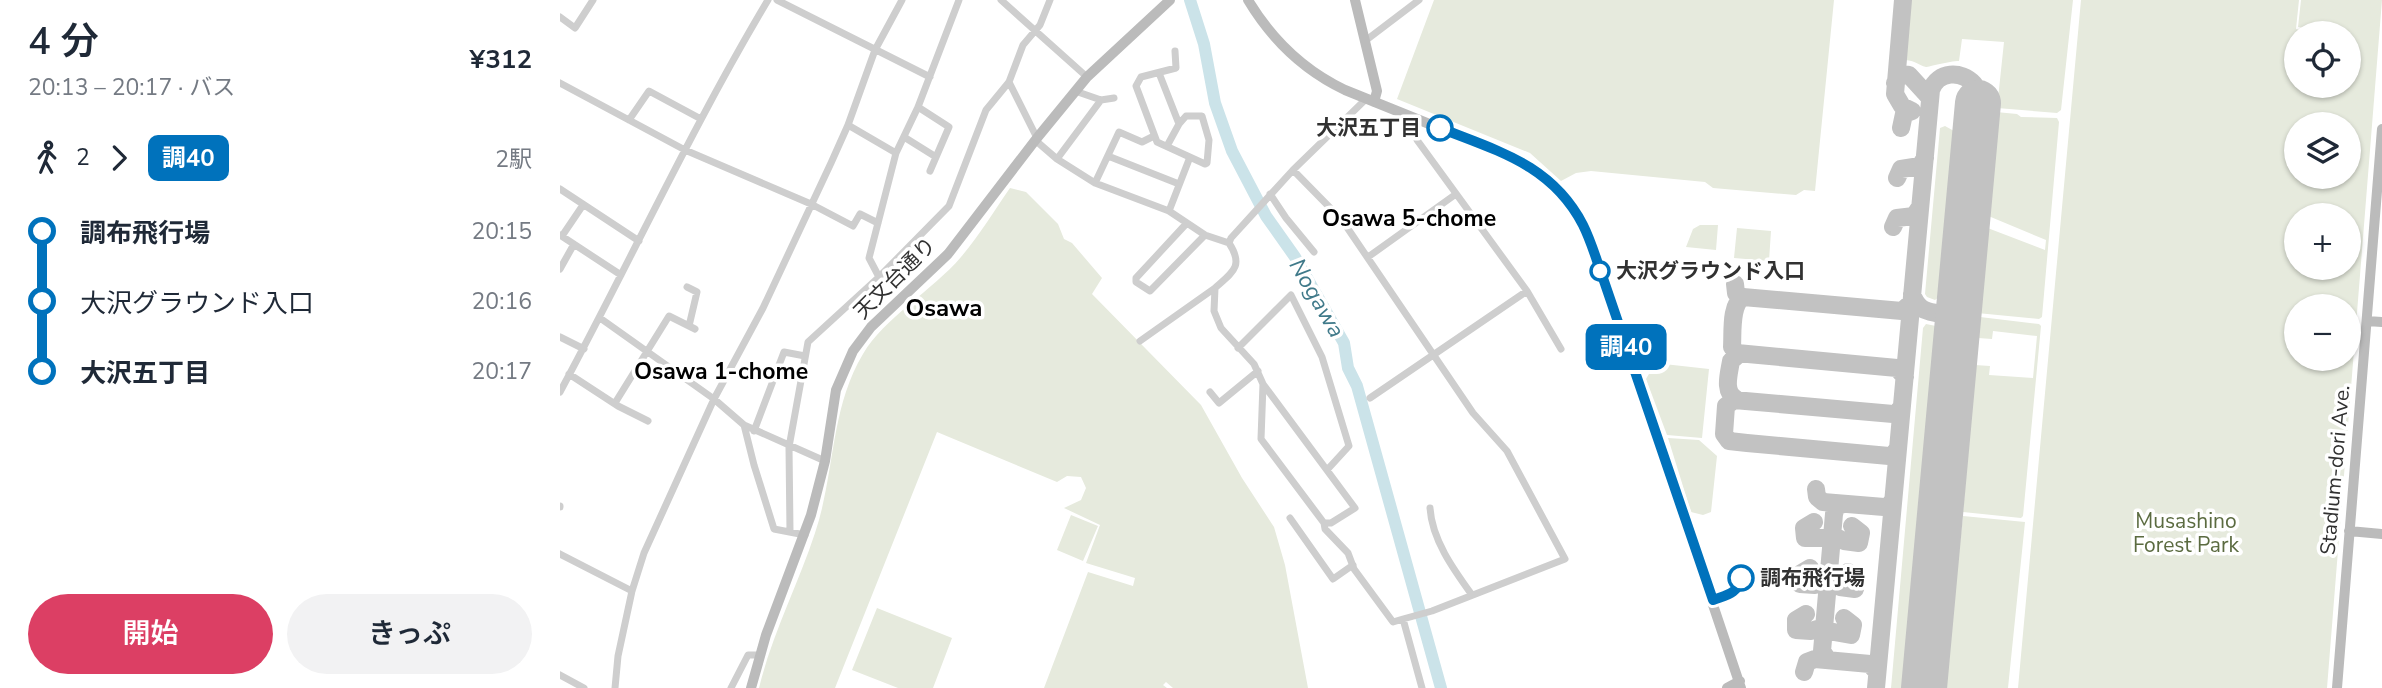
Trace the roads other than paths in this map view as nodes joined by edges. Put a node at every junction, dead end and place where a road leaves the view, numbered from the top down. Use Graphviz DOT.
graph roads {
  1 [pos="593,0"];
  2 [pos="768,0"];
  3 [pos="777,0"];
  4 [pos="902,0"];
  5 [pos="959,0"];
  6 [pos="1001,0"];
  7 [pos="1050,0"];
  8 [pos="1170,0"];
  9 [pos="1248,0"];
  10 [pos="1355,0"];
  11 [pos="1419,0"];
  12 [pos="560,17"];
  13 [pos="1036,30"];
  14 [pos="1365,41"];
  15 [pos="875,50"];
  16 [pos="1175,51"];
  17 [pos="1160,73"];
  18 [pos="930,77"];
  19 [pos="1087,77"];
  20 [pos="1009,82"];
  21 [pos="560,83"];
  22 [pos="1075,91"];
  23 [pos="1114,98"];
  24 [pos="1101,100"];
  25 [pos="1370,100"];
  26 [pos="918,107"];
  27 [pos="1417,118"];
  28 [pos="701,119"];
  29 [pos="629,120"];
  30 [pos="1179,124"];
  31 [pos="848,125"];
  32 [pos="2382,129"];
  33 [pos="1154,136"];
  34 [pos="904,137"];
  35 [pos="1036,139"];
  36 [pos="1167,146"];
  37 [pos="685,150"];
  38 [pos="896,153"];
  39 [pos="1108,156"];
  40 [pos="936,157"];
  41 [pos="1189,157"];
  42 [pos="1057,159"];
  43 [pos="1293,170"];
  44 [pos="930,171"];
  45 [pos="1095,183"];
  46 [pos="1179,184"];
  47 [pos="560,189"];
  48 [pos="1270,194"];
  49 [pos="1456,194"];
  50 [pos="811,204"];
  51 [pos="583,205"];
  52 [pos="1169,211"];
  53 [pos="878,223"];
  54 [pos="1186,224"];
  55 [pos="2378,226"];
  56 [pos="1205,235"];
  57 [pos="561,236"];
  58 [pos="639,241"];
  59 [pos="1229,243"];
  60 [pos="573,244"];
  61 [pos="1314,252"];
  62 [pos="1368,257"];
  63 [pos="560,269"];
  64 [pos="621,275"];
  65 [pos="879,277"];
  66 [pos="687,287"];
  67 [pos="1215,288"];
  68 [pos="1527,291"];
  69 [pos="600,318"];
  70 [pos="2367,321"];
  71 [pos="2382,322"];
  72 [pos="560,337"];
  73 [pos="1140,341"];
  74 [pos="1238,348"];
  75 [pos="584,349"];
  76 [pos="1560,349"];
  77 [pos="648,351"];
  78 [pos="1435,355"];
  79 [pos="805,356"];
  80 [pos="1258,371"];
  81 [pos="569,374"];
  82 [pos="1263,384"];
  83 [pos="560,392"];
  84 [pos="1210,392"];
  85 [pos="1370,398"];
  86 [pos="714,399"];
  87 [pos="615,403"];
  88 [pos="648,421"];
  89 [pos="744,425"];
  90 [pos="754,430"];
  91 [pos="789,447"];
  92 [pos="825,461"];
  93 [pos="1327,470"];
  94 [pos="1430,508"];
  95 [pos="1290,518"];
  96 [pos="1324,523"];
  97 [pos="790,531"];
  98 [pos="2349,531"];
  99 [pos="805,534"];
  100 [pos="2382,534"];
  101 [pos="560,555"];
  102 [pos="1353,565"];
  103 [pos="632,591"];
  104 [pos="1472,595"];
  105 [pos="1404,619"];
  106 [pos="760,655"];
  107 [pos="560,675"];
  108 [pos="1740,684"];
  109 [pos="582,687"];
  110 [pos="615,688"];
  111 [pos="731,688"];
  112 [pos="751,688"];
  113 [pos="1422,688"];
  114 [pos="1727,688"];
  115 [pos="2337,688"];
  1 -- 12 [label="street"];
  2 -- 28 [label="street"];
  3 -- 15 [label="street"];
  4 -- 15 [label="street"];
  5 -- 18 [label="street"];
  6 -- 13 [label="street"];
  7 -- 13 [label="street"];
  8 -- 19 [label="street, 天文台通り"];
  9 -- 25 [label="street"];
  10 -- 14 [label="street"];
  11 -- 14 [label="street"];
  13 -- 19 [label="street"];
  13 -- 20 [label="street"];
  14 -- 25 [label="street"];
  15 -- 18 [label="street"];
  15 -- 31 [label="street"];
  16 -- 17 [label="street"];
  17 -- 30 [label="street"];
  17 -- 33 [label="street"];
  18 -- 26 [label="street"];
  19 -- 22 [label="street, 天文台通り"];
  20 -- 35 [label="street"];
  20 -- 65 [label="street"];
  21 -- 29 [label="street"];
  22 -- 24 [label="street"];
  22 -- 35 [label="street, 天文台通り"];
  23 -- 24 [label="street"];
  24 -- 42 [label="street"];
  25 -- 27 [label="street"];
  25 -- 43 [label="street"];
  26 -- 34 [label="street"];
  26 -- 40 [label="street"];
  27 -- 49 [label="street"];
  27 -- 108 [label="street"];
  28 -- 29 [label="street"];
  28 -- 37 [label="street"];
  29 -- 37 [label="street"];
  30 -- 36 [label="street"];
  30 -- 41 [label="street"];
  31 -- 38 [label="street"];
  31 -- 50 [label="street"];
  32 -- 55 [label="street, Stadium-dori Ave."];
  33 -- 36 [label="street"];
  33 -- 39 [label="street"];
  34 -- 38 [label="street"];
  34 -- 40 [label="street"];
  35 -- 42 [label="street"];
  35 -- 92 [label="street, 天文台通り"];
  36 -- 41 [label="street"];
  37 -- 50 [label="street"];
  37 -- 58 [label="street"];
  38 -- 53 [label="street"];
  39 -- 45 [label="street"];
  39 -- 46 [label="street"];
  40 -- 44 [label="street"];
  41 -- 46 [label="street"];
  42 -- 45 [label="street"];
  43 -- 48 [label="street"];
  43 -- 62 [label="street"];
  45 -- 52 [label="street"];
  46 -- 52 [label="street"];
  47 -- 51 [label="street"];
  48 -- 59 [label="street"];
  48 -- 61 [label="street"];
  49 -- 62 [label="street"];
  49 -- 68 [label="street"];
  50 -- 53 [label="street"];
  50 -- 86 [label="street"];
  51 -- 57 [label="street"];
  51 -- 58 [label="street"];
  52 -- 54 [label="street"];
  53 -- 65 [label="street"];
  54 -- 56 [label="street"];
  54 -- 56 [label="street"];
  55 -- 70 [label="street, Stadium-dori Ave."];
  56 -- 59 [label="street"];
  57 -- 60 [label="street"];
  58 -- 64 [label="street"];
  59 -- 67 [label="street"];
  60 -- 63 [label="street"];
  60 -- 64 [label="street"];
  62 -- 78 [label="street"];
  64 -- 69 [label="street"];
  65 -- 79 [label="street"];
  66 -- 77 [label="street"];
  67 -- 73 [label="street"];
  67 -- 74 [label="street"];
  68 -- 76 [label="street"];
  68 -- 78 [label="street"];
  69 -- 75 [label="street"];
  69 -- 77 [label="street"];
  70 -- 71 [label="street"];
  70 -- 98 [label="street, Stadium-dori Ave."];
  72 -- 75 [label="street"];
  74 -- 80 [label="street"];
  74 -- 93 [label="street"];
  75 -- 81 [label="street"];
  77 -- 86 [label="street"];
  77 -- 87 [label="street"];
  78 -- 85 [label="street"];
  78 -- 104 [label="street"];
  79 -- 90 [label="street"];
  79 -- 91 [label="street"];
  80 -- 82 [label="street"];
  80 -- 84 [label="street"];
  81 -- 83 [label="street"];
  81 -- 87 [label="street"];
  82 -- 93 [label="street"];
  82 -- 96 [label="street"];
  86 -- 89 [label="street"];
  86 -- 103 [label="street"];
  87 -- 88 [label="street"];
  89 -- 90 [label="street"];
  89 -- 97 [label="street"];
  90 -- 91 [label="street"];
  91 -- 92 [label="street"];
  91 -- 97 [label="street"];
  92 -- 99 [label="street, 天文台通り"];
  93 -- 96 [label="street"];
  94 -- 104 [label="street"];
  95 -- 102 [label="street"];
  96 -- 102 [label="street"];
  97 -- 99 [label="street"];
  98 -- 100 [label="street"];
  98 -- 115 [label="street, Stadium-dori Ave."];
  99 -- 106 [label="street, 天文台通り"];
  101 -- 103 [label="street"];
  102 -- 105 [label="street"];
  103 -- 110 [label="street"];
  104 -- 105 [label="street"];
  105 -- 113 [label="street"];
  106 -- 111 [label="street"];
  106 -- 112 [label="street, 天文台通り"];
  107 -- 109 [label="street"];
  108 -- 114 [label="street"];
}
